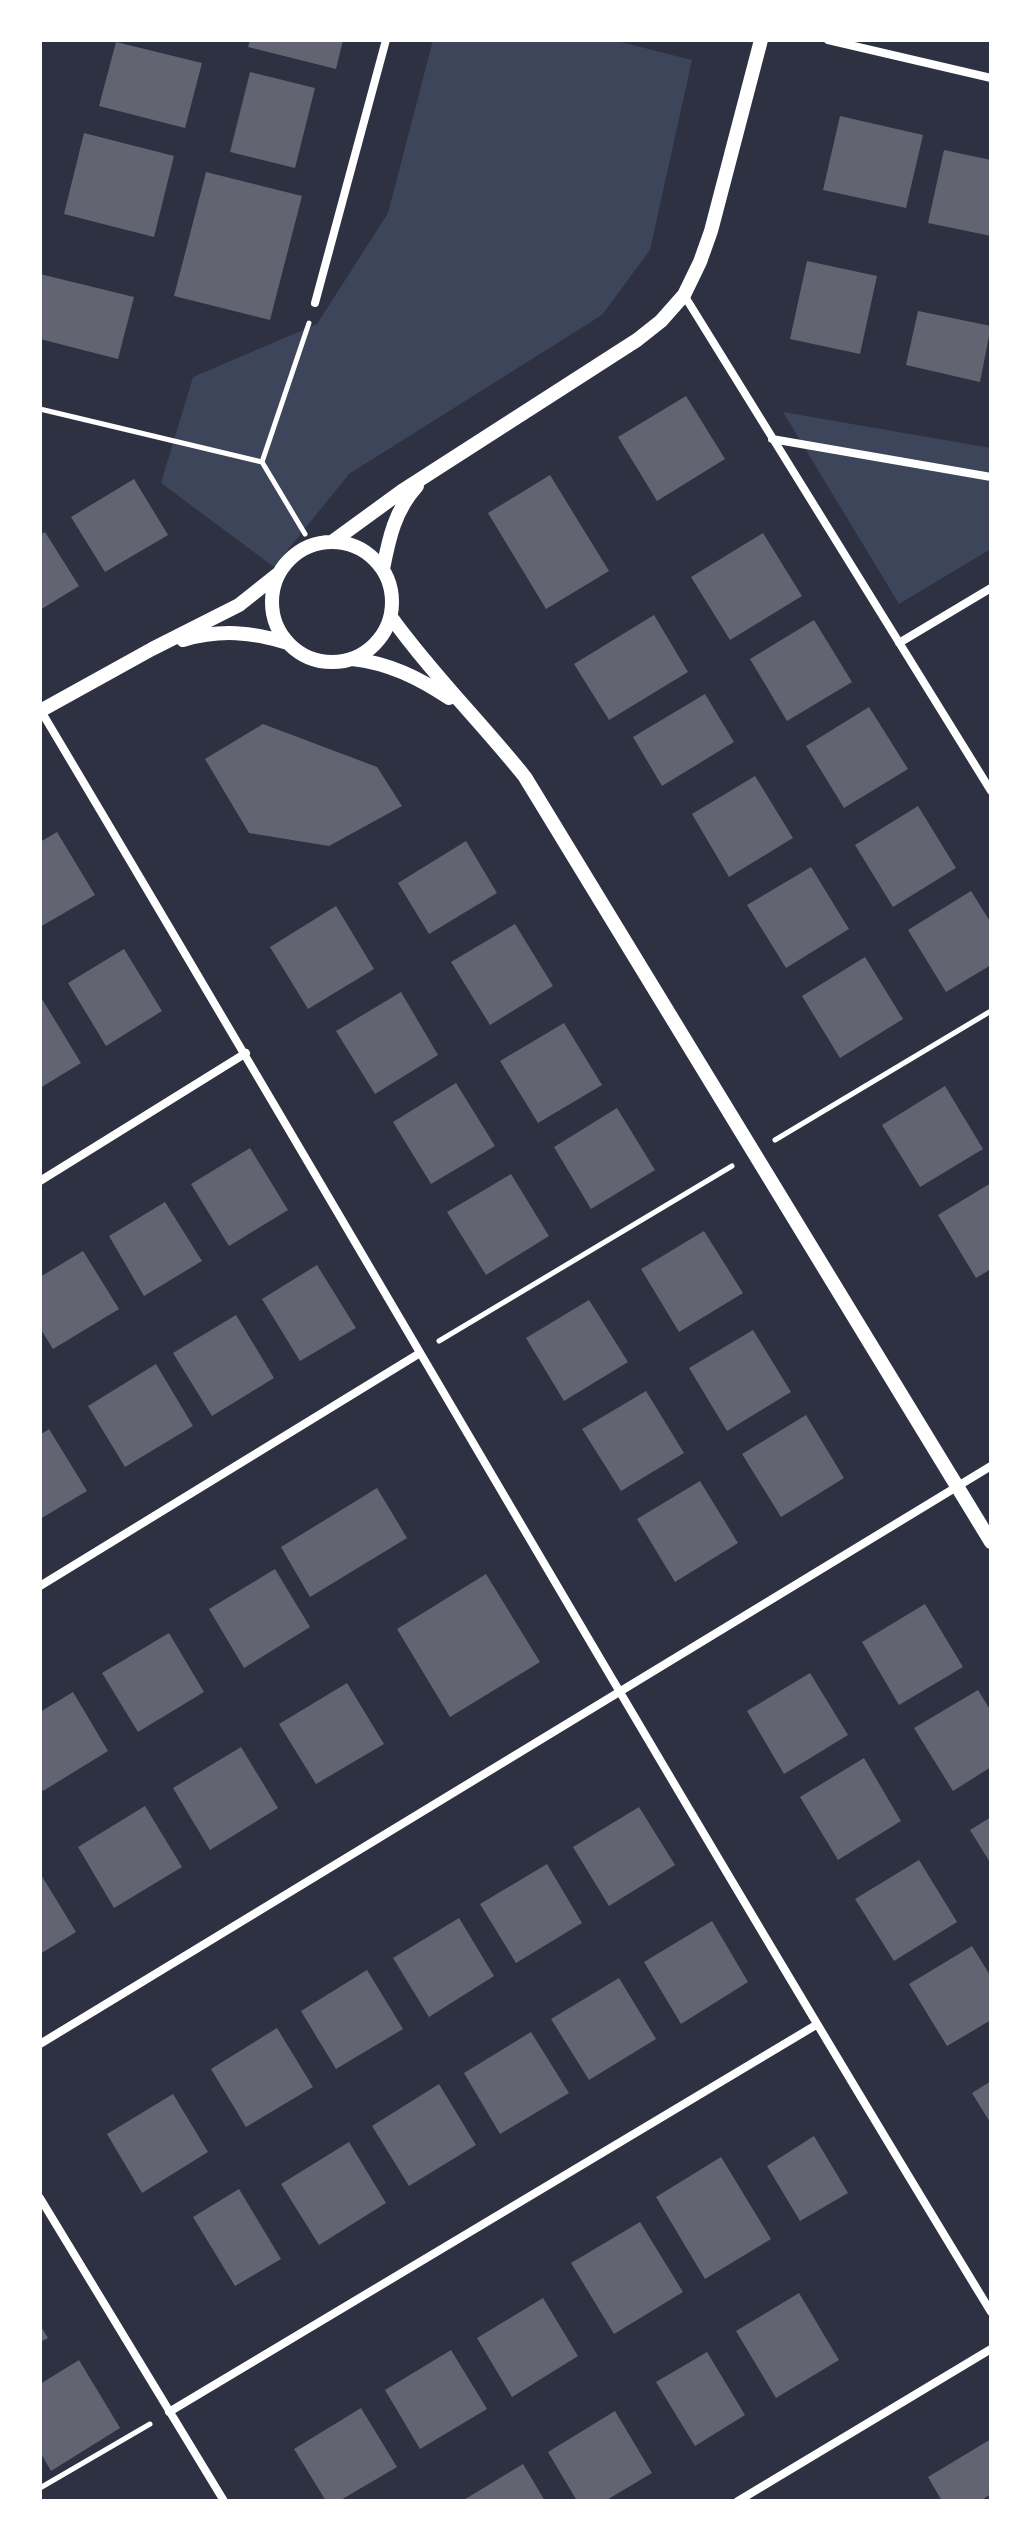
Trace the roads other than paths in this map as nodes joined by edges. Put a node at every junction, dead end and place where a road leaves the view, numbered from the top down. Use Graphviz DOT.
graph roads {
  1 [pos="386,40"];
  2 [pos="761,40"];
  3 [pos="828,40"];
  4 [pos="991,78"];
  5 [pos="684,295"];
  6 [pos="315,303"];
  7 [pos="772,439"];
  8 [pos="429,473"];
  9 [pos="991,477"];
  10 [pos="332,542"];
  11 [pos="383,569"];
  12 [pos="282,570"];
  13 [pos="991,588"];
  14 [pos="391,617"];
  15 [pos="288,643"];
  16 [pos="899,643"];
  17 [pos="152,649"];
  18 [pos="352,659"];
  19 [pos="466,709"];
  20 [pos="41,711"];
  21 [pos="991,791"];
  22 [pos="246,1053"];
  23 [pos="40,1181"];
  24 [pos="420,1353"];
  25 [pos="991,1466"];
  26 [pos="958,1486"];
  27 [pos="991,1542"];
  28 [pos="40,1586"];
  29 [pos="619,1692"];
  30 [pos="816,2025"];
  31 [pos="40,2044"];
  32 [pos="40,2198"];
  33 [pos="991,2312"];
  34 [pos="991,2349"];
  35 [pos="169,2412"];
  36 [pos="224,2501"];
  37 [pos="738,2501"];
  1 -- 6 [label="street"];
  2 -- 5 [label="street"];
  3 -- 4 [label="street"];
  5 -- 7 [label="street"];
  5 -- 8 [label="street"];
  7 -- 9 [label="street"];
  7 -- 16 [label="street"];
  8 -- 10 [label="street"];
  8 -- 11 [label="street"];
  10 -- 11 [label="street"];
  10 -- 12 [label="street"];
  11 -- 14 [label="street"];
  12 -- 15 [label="street"];
  12 -- 17 [label="street"];
  13 -- 16 [label="street"];
  14 -- 18 [label="street"];
  14 -- 19 [label="street"];
  15 -- 17 [label="street"];
  15 -- 18 [label="street"];
  16 -- 21 [label="street"];
  17 -- 20 [label="street"];
  18 -- 19 [label="street"];
  19 -- 26 [label="street"];
  20 -- 22 [label="street"];
  22 -- 23 [label="street"];
  22 -- 24 [label="street"];
  24 -- 28 [label="street"];
  24 -- 29 [label="street"];
  25 -- 26 [label="street"];
  26 -- 27 [label="street"];
  26 -- 29 [label="street"];
  29 -- 30 [label="street"];
  29 -- 31 [label="street"];
  30 -- 33 [label="street"];
  30 -- 35 [label="street"];
  32 -- 35 [label="street"];
  34 -- 37 [label="street"];
  35 -- 36 [label="street"];
}
